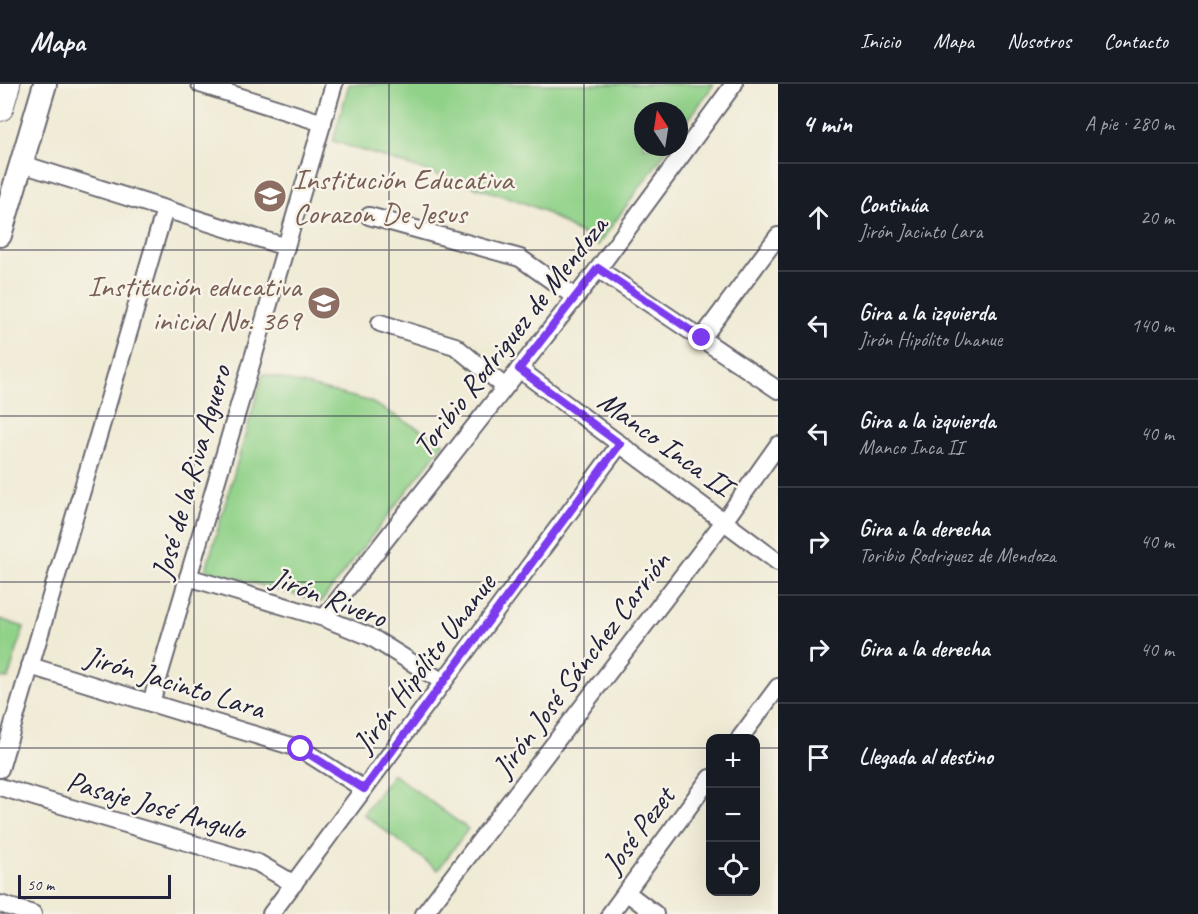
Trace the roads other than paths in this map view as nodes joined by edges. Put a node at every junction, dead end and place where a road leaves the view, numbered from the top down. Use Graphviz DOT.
graph roads {
  1 [pos="7,84"];
  2 [pos="45,84"];
  3 [pos="202,84"];
  4 [pos="334,84"];
  5 [pos="735,84"];
  6 [pos="0,108"];
  7 [pos="323,123"];
  8 [pos="22,164"];
  9 [pos="165,209"];
  10 [pos="369,216"];
  11 [pos="0,235"];
  12 [pos="778,236"];
  13 [pos="286,247"];
  14 [pos="598,268"];
  15 [pos="576,297"];
  16 [pos="380,323"];
  17 [pos="702,338"];
  18 [pos="519,369"];
  19 [pos="505,387"];
  20 [pos="778,390"];
  21 [pos="620,444"];
  22 [pos="778,446"];
  23 [pos="724,520"];
  24 [pos="778,562"];
  25 [pos="188,577"];
  26 [pos="324,618"];
  27 [pos="30,666"];
  28 [pos="443,682"];
  29 [pos="778,687"];
  30 [pos="151,703"];
  31 [pos="743,734"];
  32 [pos="0,769"];
  33 [pos="706,785"];
  34 [pos="0,787"];
  35 [pos="364,789"];
  36 [pos="294,884"];
  37 [pos="626,892"];
  38 [pos="0,904"];
  39 [pos="33,914"];
  40 [pos="271,914"];
  41 [pos="424,914"];
  42 [pos="610,914"];
  43 [pos="655,914"];
  1 -- 6 [label="main road"];
  2 -- 8 [label="street"];
  3 -- 7 [label="street"];
  4 -- 7 [label="street, José de la Riva Aguero"];
  5 -- 14 [label="street, Toribio Rodriguez de Mendoza"];
  7 -- 13 [label="street, José de la Riva Aguero"];
  8 -- 9 [label="street"];
  8 -- 11 [label="street"];
  9 -- 13 [label="street"];
  9 -- 27 [label="street"];
  10 -- 15 [label="street"];
  12 -- 17 [label="street"];
  13 -- 25 [label="street, José de la Riva Aguero"];
  14 -- 15 [label="street, Toribio Rodriguez de Mendoza"];
  14 -- 17 [label="street"];
  15 -- 18 [label="street, Toribio Rodriguez de Mendoza"];
  16 -- 19 [label="street"];
  17 -- 20 [label="street"];
  18 -- 19 [label="street, Toribio Rodriguez de Mendoza"];
  18 -- 21 [label="street, Manco Inca II"];
  19 -- 26 [label="street, Toribio Rodriguez de Mendoza"];
  21 -- 23 [label="street, Manco Inca II"];
  21 -- 28 [label="street, Jirón Hipólito Unanue"];
  22 -- 23 [label="street, Jirón José Sánchez Carrión"];
  23 -- 24 [label="street, Manco Inca II"];
  23 -- 41 [label="street, Jirón José Sánchez Carrión"];
  25 -- 26 [label="street, Jirón Rivero"];
  25 -- 30 [label="street, José de la Riva Aguero"];
  26 -- 28 [label="street, Jirón Rivero"];
  27 -- 30 [label="street, Jirón Jacinto Lara"];
  27 -- 32 [label="street"];
  28 -- 35 [label="street, Jirón Hipólito Unanue"];
  29 -- 31 [label="street"];
  30 -- 35 [label="street, Jirón Jacinto Lara"];
  33 -- 37 [label="street, José Pezet"];
  34 -- 36 [label="street, Pasaje José Angulo"];
  35 -- 36 [label="street, Jirón Hipólito Unanue"];
  36 -- 40 [label="street, Jirón Hipólito Unanue"];
  37 -- 42 [label="street, José Pezet"];
  37 -- 43 [label="street"];
  38 -- 39 [label="street"];
}
